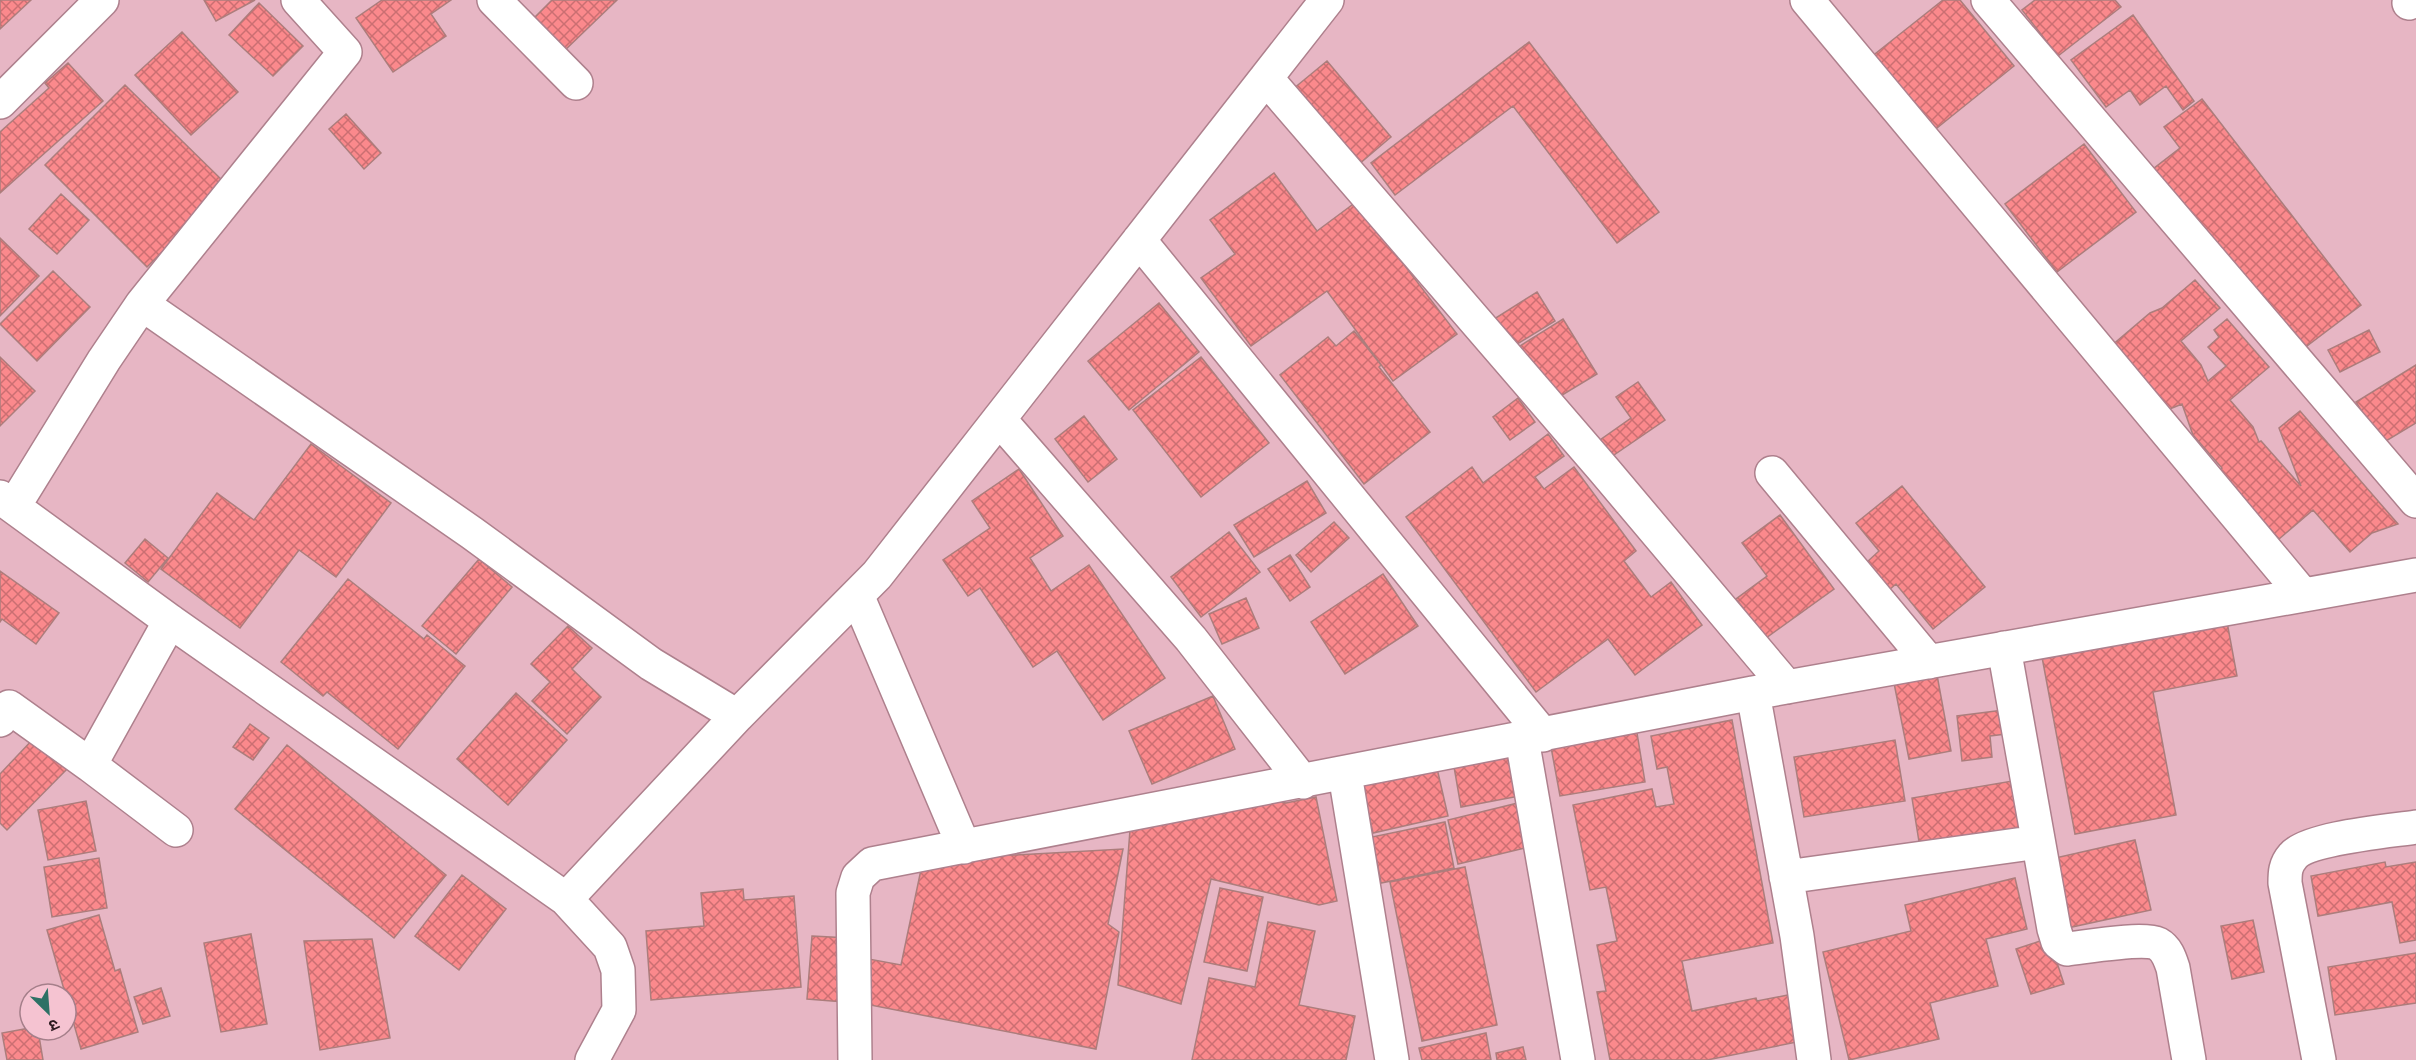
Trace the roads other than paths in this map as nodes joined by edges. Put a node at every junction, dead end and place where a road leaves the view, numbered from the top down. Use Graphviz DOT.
graph roads {
  1 [pos="102,0"];
  2 [pos="298,0"];
  3 [pos="494,0"];
  4 [pos="1327,0"];
  5 [pos="1807,0"];
  6 [pos="1988,0"];
  7 [pos="1266,78"];
  8 [pos="576,83"];
  9 [pos="0,102"];
  10 [pos="1139,240"];
  11 [pos="142,304"];
  12 [pos="999,419"];
  13 [pos="1772,472"];
  14 [pos="2416,501"];
  15 [pos="7,502"];
  16 [pos="2416,575"];
  17 [pos="2303,595"];
  18 [pos="857,596"];
  19 [pos="170,621"];
  20 [pos="2004,648"];
  21 [pos="1929,662"];
  22 [pos="1787,687"];
  23 [pos="1754,693"];
  24 [pos="737,716"];
  25 [pos="0,720"];
  26 [pos="1533,737"];
  27 [pos="90,765"];
  28 [pos="1345,774"];
  29 [pos="1303,782"];
  30 [pos="2416,827"];
  31 [pos="177,830"];
  32 [pos="2038,842"];
  33 [pos="964,846"];
  34 [pos="1786,877"];
  35 [pos="566,899"];
  36 [pos="592,1060"];
  37 [pos="855,1060"];
  38 [pos="1392,1060"];
  39 [pos="1578,1060"];
  40 [pos="1814,1060"];
  41 [pos="2189,1060"];
  42 [pos="2319,1060"];
  1 -- 9 [label="street"];
  2 -- 11 [label="street"];
  3 -- 8 [label="street"];
  4 -- 7 [label="street"];
  5 -- 17 [label="street"];
  6 -- 14 [label="street"];
  7 -- 10 [label="street"];
  7 -- 22 [label="street"];
  10 -- 12 [label="street"];
  10 -- 26 [label="street"];
  11 -- 15 [label="street"];
  11 -- 24 [label="street"];
  12 -- 18 [label="street"];
  12 -- 29 [label="street"];
  13 -- 21 [label="street"];
  15 -- 19 [label="street"];
  16 -- 17 [label="street"];
  17 -- 20 [label="street"];
  18 -- 24 [label="street"];
  18 -- 33 [label="street"];
  19 -- 27 [label="street"];
  19 -- 35 [label="street"];
  20 -- 21 [label="street"];
  20 -- 32 [label="street"];
  21 -- 22 [label="street"];
  22 -- 23 [label="street"];
  23 -- 26 [label="street"];
  23 -- 34 [label="street"];
  24 -- 35 [label="street"];
  25 -- 27 [label="street"];
  26 -- 28 [label="street"];
  26 -- 39 [label="street"];
  27 -- 31 [label="street"];
  28 -- 29 [label="street"];
  28 -- 38 [label="street"];
  29 -- 33 [label="street"];
  30 -- 42 [label="street"];
  32 -- 34 [label="street"];
  32 -- 41 [label="street"];
  33 -- 37 [label="street"];
  34 -- 40 [label="street"];
  35 -- 36 [label="street"];
}
